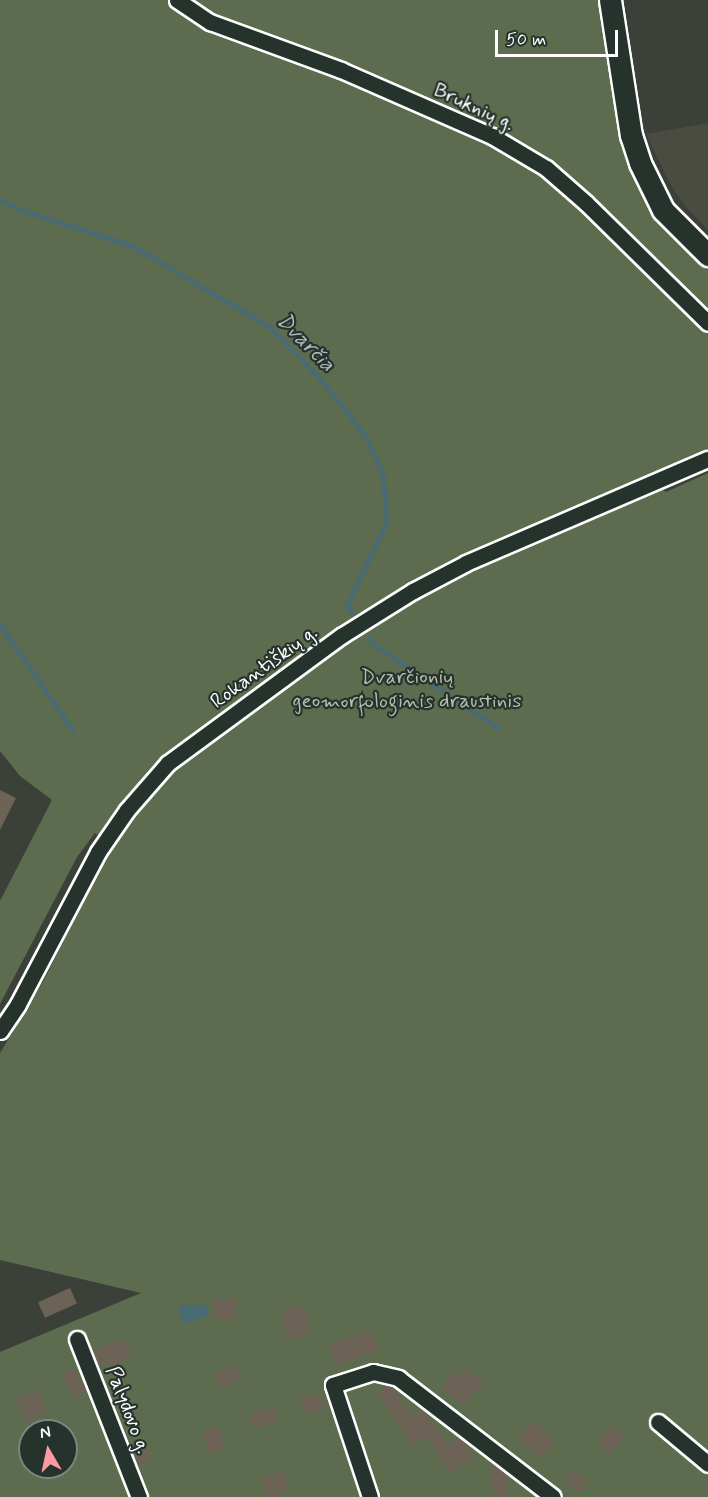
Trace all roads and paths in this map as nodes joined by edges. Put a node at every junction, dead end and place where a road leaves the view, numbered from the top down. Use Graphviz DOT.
graph roads {
  1 [pos="177,0"];
  2 [pos="610,0"];
  3 [pos="708,255"];
  4 [pos="708,323"];
  5 [pos="708,459"];
  6 [pos="0,1031"];
  7 [pos="77,1339"];
  8 [pos="658,1422"];
  9 [pos="708,1464"];
  10 [pos="139,1497"];
  11 [pos="370,1497"];
  12 [pos="553,1497"];
  1 -- 4 [label="street, Bruknių g."];
  2 -- 3 [label="main road"];
  5 -- 6 [label="street, Rokantiškių g."];
  7 -- 10 [label="street, Palydovo g."];
  8 -- 9 [label="street"];
  11 -- 12 [label="street"];
}
